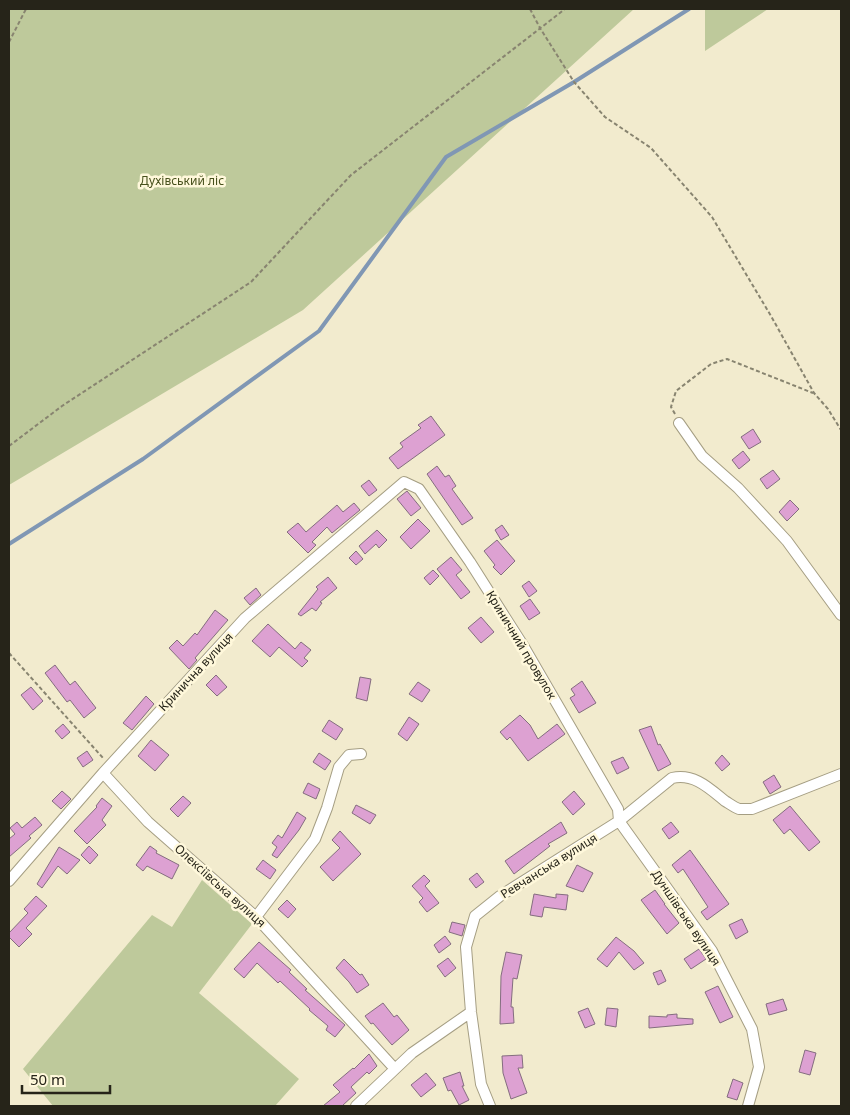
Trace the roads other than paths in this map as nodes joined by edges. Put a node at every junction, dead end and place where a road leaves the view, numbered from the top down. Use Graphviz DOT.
graph roads {
  1 [pos="680,422"];
  2 [pos="404,482"];
  3 [pos="841,615"];
  4 [pos="361,754"];
  5 [pos="106,769"];
  6 [pos="841,774"];
  7 [pos="619,821"];
  8 [pos="9,881"];
  9 [pos="256,917"];
  10 [pos="471,1012"];
  11 [pos="395,1069"];
  12 [pos="356,1106"];
  13 [pos="490,1106"];
  14 [pos="748,1106"];
  1 -- 3 [label="street"];
  2 -- 5 [label="street, Кринична вулиця"];
  2 -- 7 [label="street, Криничний провулок"];
  4 -- 9 [label="street"];
  5 -- 8 [label="street, Кринична вулиця"];
  5 -- 9 [label="street, Олексіївська вулиця"];
  6 -- 7 [label="street, Ревчанська вулиця"];
  7 -- 10 [label="street, Ревчанська вулиця"];
  7 -- 14 [label="street, Дуншівська вулиця"];
  9 -- 11 [label="street, Олексіївська вулиця"];
  10 -- 11 [label="street"];
  10 -- 13 [label="street, Ревчанська вулиця"];
  11 -- 12 [label="street"];
}
